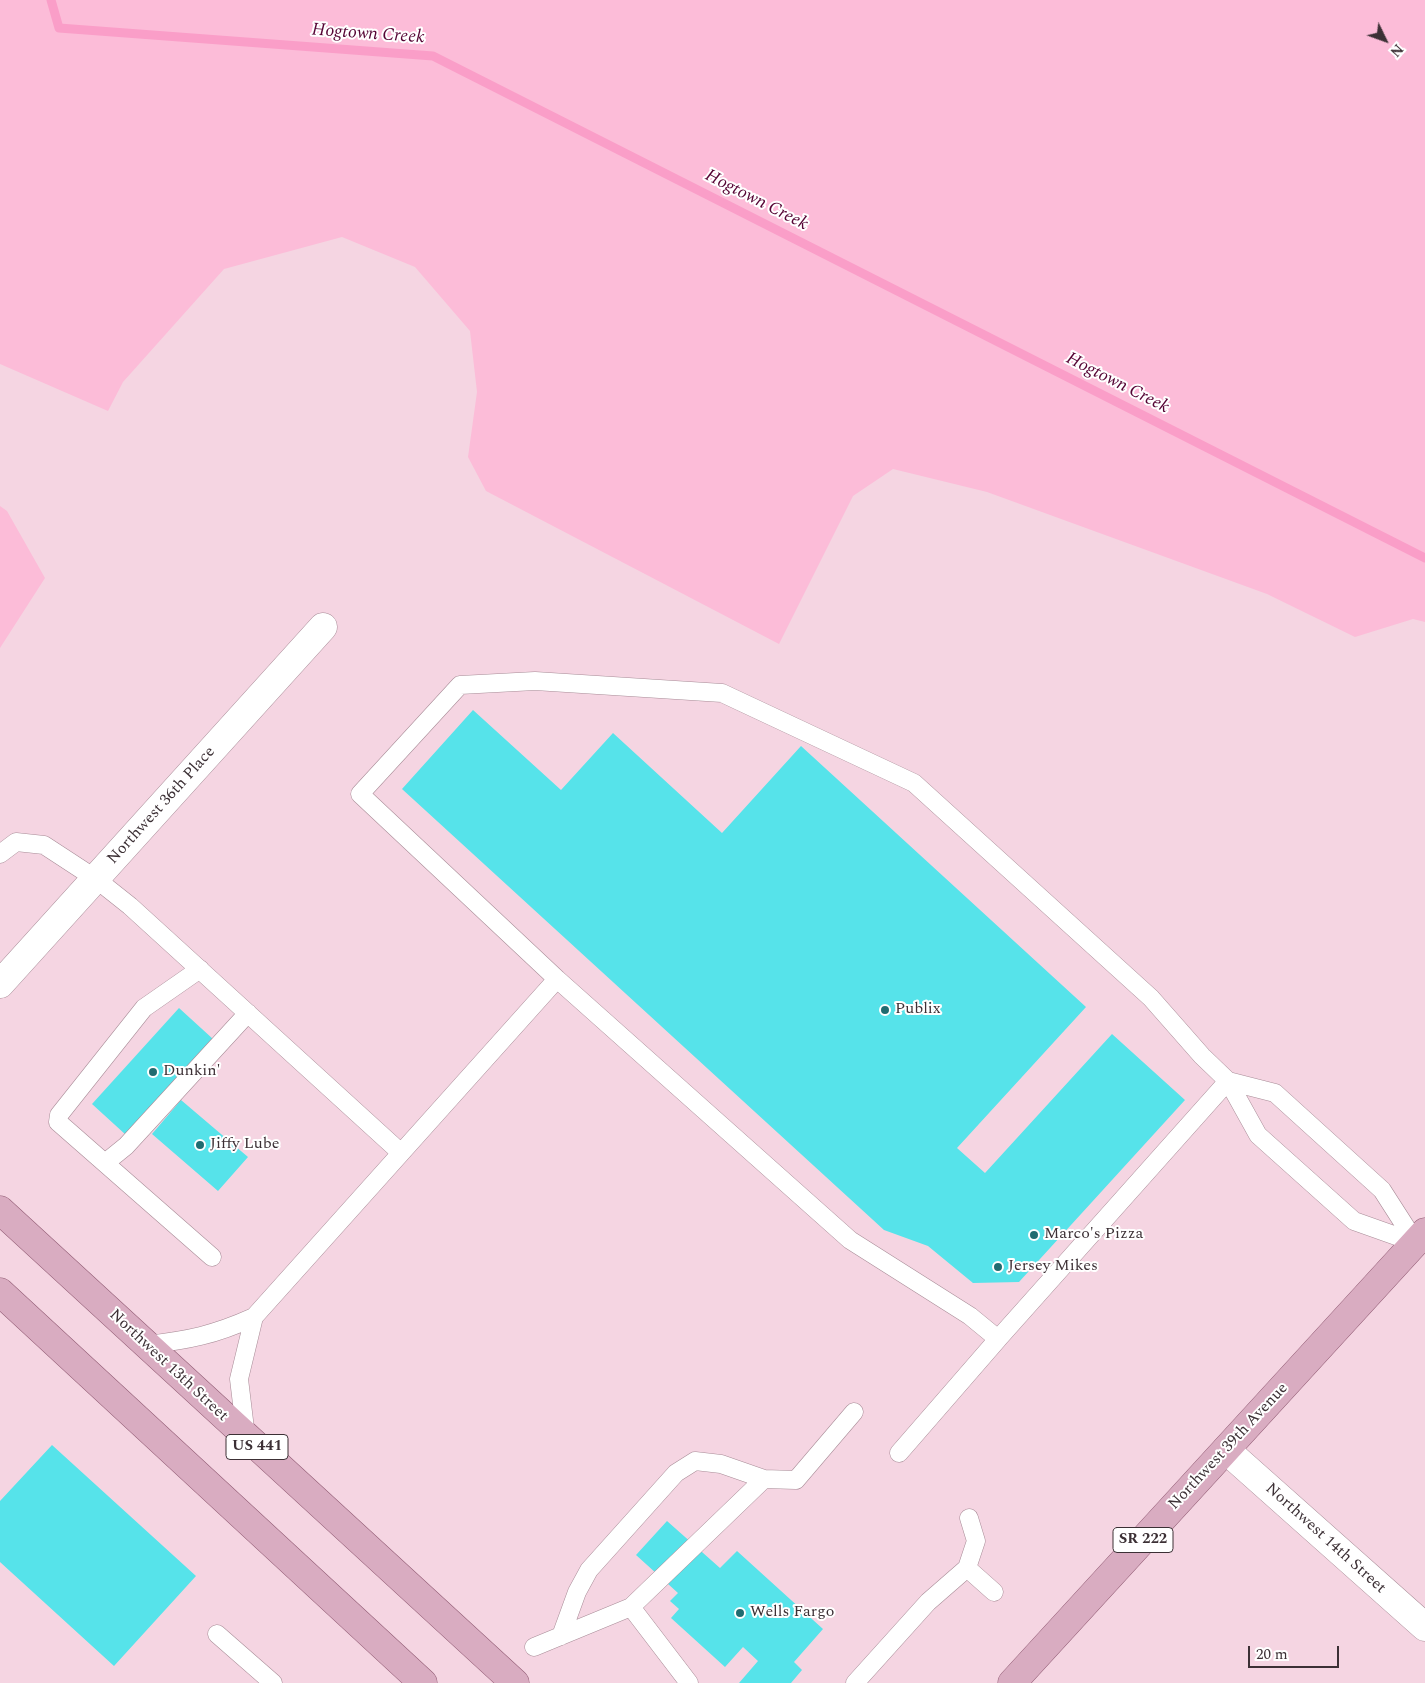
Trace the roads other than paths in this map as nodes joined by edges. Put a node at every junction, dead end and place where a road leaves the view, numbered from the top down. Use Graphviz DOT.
graph roads {
  1 [pos="323,627"];
  2 [pos="0,854"];
  3 [pos="96,879"];
  4 [pos="200,969"];
  5 [pos="557,978"];
  6 [pos="0,984"];
  7 [pos="248,1013"];
  8 [pos="1228,1081"];
  9 [pos="400,1152"];
  10 [pos="105,1163"];
  11 [pos="0,1210"];
  12 [pos="1420,1238"];
  13 [pos="212,1257"];
  14 [pos="3,1301"];
  15 [pos="254,1317"];
  16 [pos="998,1339"];
  17 [pos="146,1345"];
  18 [pos="854,1412"];
  19 [pos="246,1437"];
  20 [pos="1226,1450"];
  21 [pos="898,1453"];
  22 [pos="764,1479"];
  23 [pos="969,1518"];
  24 [pos="967,1568"];
  25 [pos="994,1592"];
  26 [pos="631,1607"];
  27 [pos="1425,1627"];
  28 [pos="217,1634"];
  29 [pos="561,1636"];
  30 [pos="534,1647"];
  31 [pos="272,1683"];
  32 [pos="423,1683"];
  33 [pos="515,1683"];
  34 [pos="689,1683"];
  35 [pos="855,1683"];
  36 [pos="1012,1683"];
  1 -- 3 [label="street, Northwest 36th Place"];
  2 -- 3 [label="lane"];
  3 -- 4 [label="lane"];
  3 -- 6 [label="street, Northwest 36th Place"];
  4 -- 7 [label="lane"];
  4 -- 10 [label="lane"];
  5 -- 8 [label="lane"];
  5 -- 9 [label="lane"];
  5 -- 16 [label="lane"];
  7 -- 9 [label="lane"];
  7 -- 10 [label="lane"];
  8 -- 12 [label="lane"];
  8 -- 12 [label="lane"];
  8 -- 16 [label="lane"];
  9 -- 15 [label="lane"];
  10 -- 13 [label="lane"];
  11 -- 17 [label="main road, Northwest 13th Street / US 441"];
  12 -- 20 [label="main road, Northwest 39th Avenue / SR 222"];
  14 -- 32 [label="main road"];
  15 -- 17 [label="lane"];
  15 -- 19 [label="lane"];
  16 -- 21 [label="lane"];
  17 -- 19 [label="main road, Northwest 13th Street / US 441"];
  18 -- 22 [label="lane"];
  19 -- 33 [label="main road, Northwest 13th Street / US 441"];
  20 -- 27 [label="street, Northwest 14th Street"];
  20 -- 36 [label="main road, Northwest 39th Avenue / SR 222"];
  22 -- 26 [label="lane"];
  22 -- 29 [label="lane"];
  23 -- 24 [label="lane"];
  24 -- 25 [label="lane"];
  24 -- 35 [label="lane"];
  26 -- 29 [label="lane"];
  26 -- 34 [label="lane"];
  28 -- 31 [label="lane"];
  29 -- 30 [label="lane"];
}
